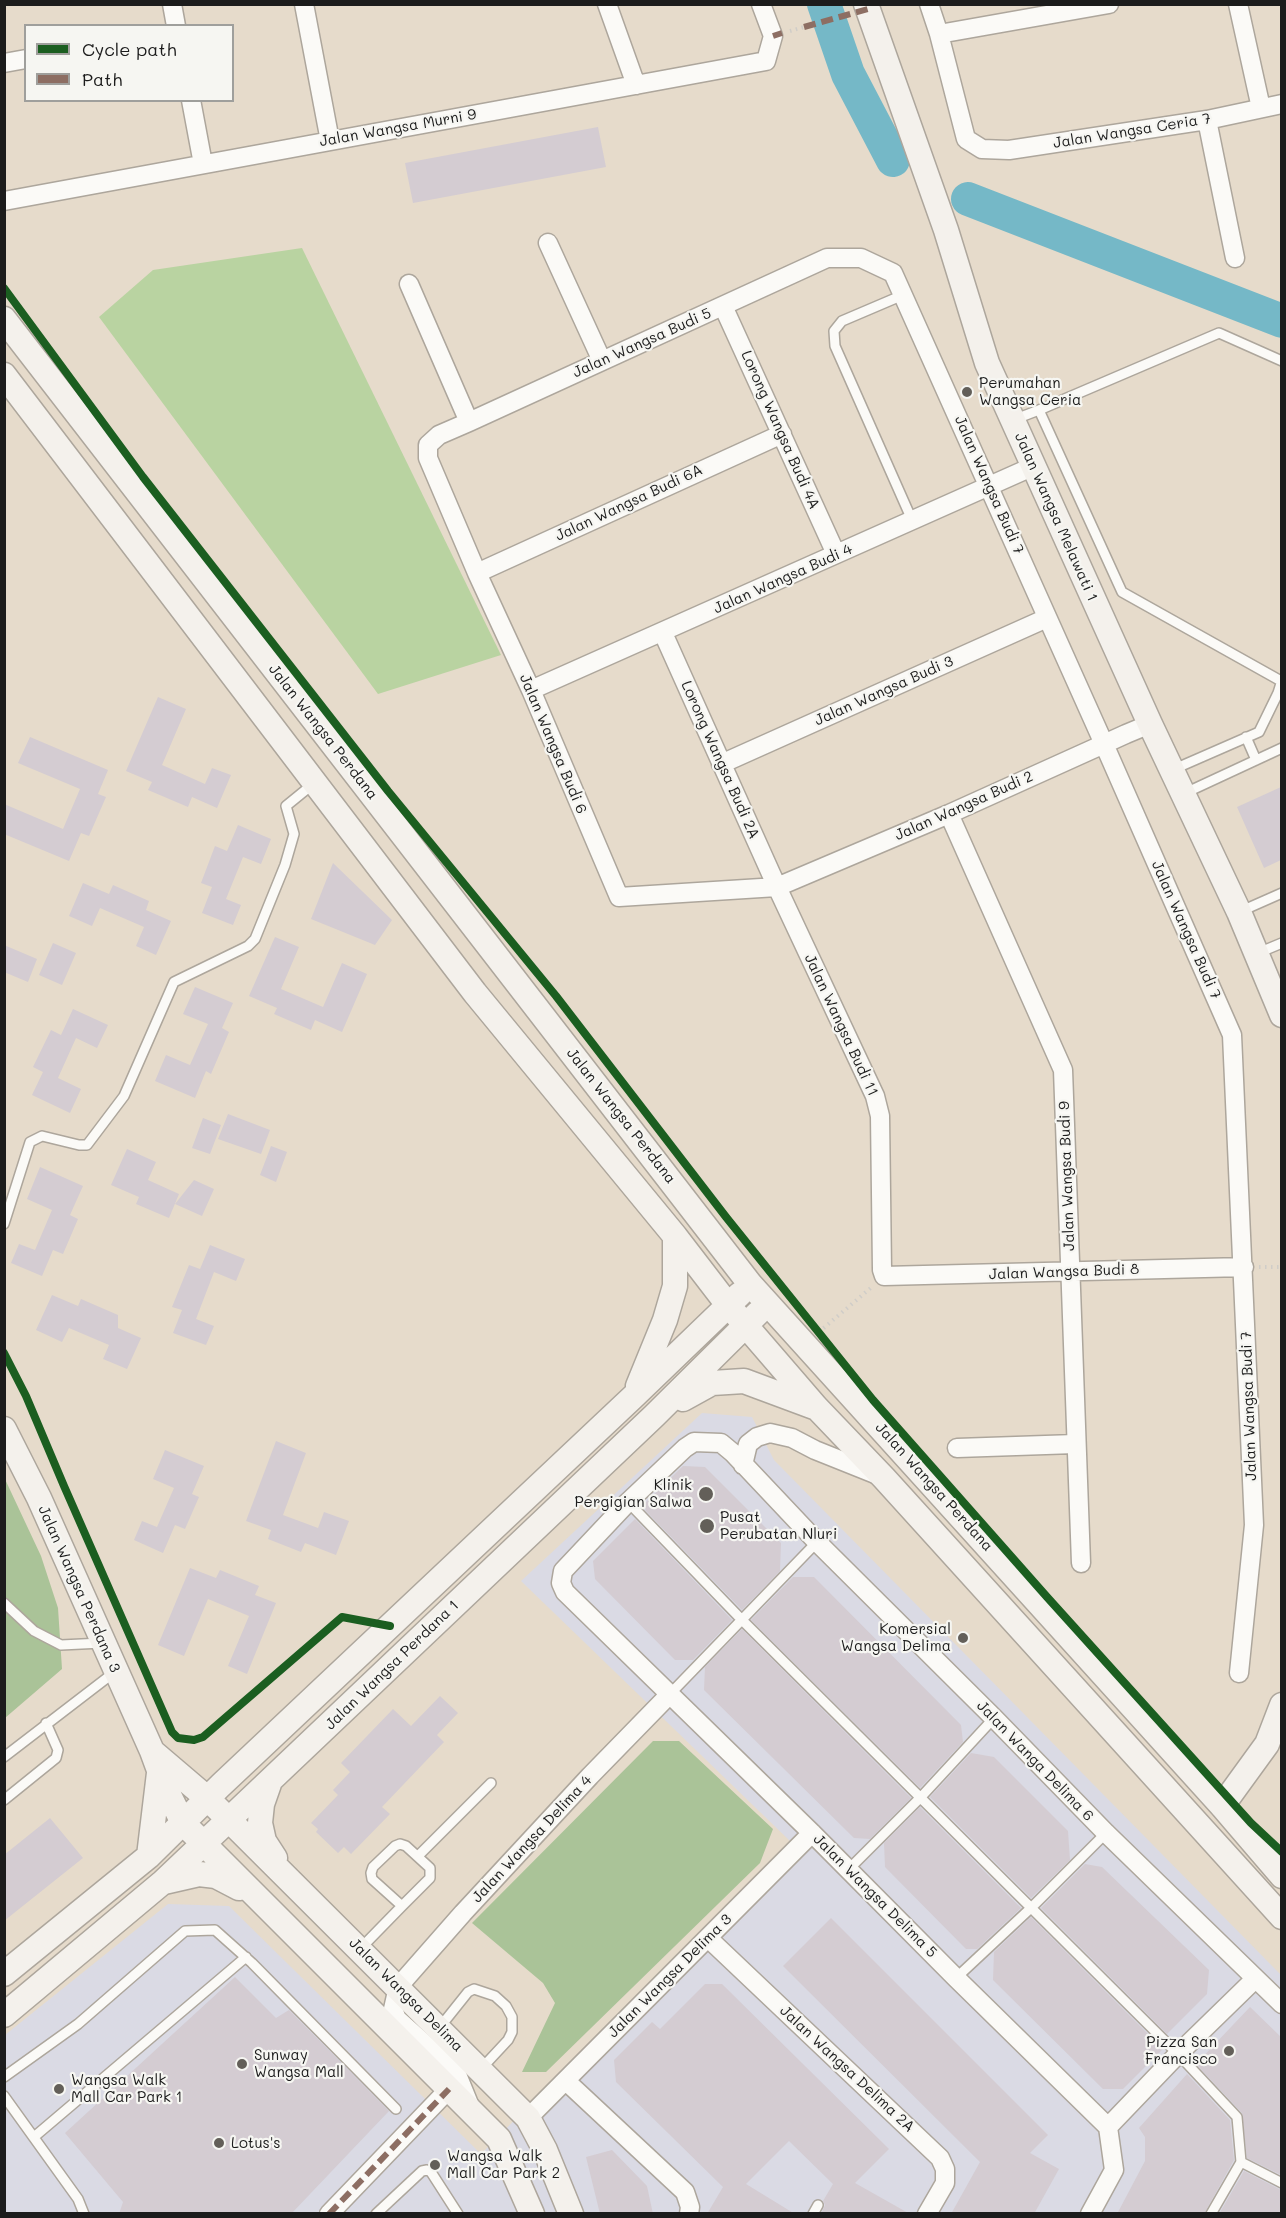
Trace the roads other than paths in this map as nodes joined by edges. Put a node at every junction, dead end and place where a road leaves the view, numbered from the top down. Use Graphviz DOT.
graph roads {
  1 [pos="172,4"];
  2 [pos="607,4"];
  3 [pos="761,4"];
  4 [pos="866,4"];
  5 [pos="929,4"];
  6 [pos="1109,4"];
  7 [pos="1238,4"];
  8 [pos="310,5"];
  9 [pos="176,24"];
  10 [pos="939,34"];
  11 [pos="24,59"];
  12 [pos="4,63"];
  13 [pos="636,85"];
  14 [pos="191,102"];
  15 [pos="1281,104"];
  16 [pos="1261,108"];
  17 [pos="1207,120"];
  18 [pos="330,141"];
  19 [pos="203,164"];
  20 [pos="4,201"];
  21 [pos="548,243"];
  22 [pos="861,258"];
  23 [pos="1235,258"];
  24 [pos="409,284"];
  25 [pos="903,295"];
  26 [pos="723,306"];
  27 [pos="4,319"];
  28 [pos="602,361"];
  29 [pos="1281,361"];
  30 [pos="8,385"];
  31 [pos="1039,410"];
  32 [pos="1012,420"];
  33 [pos="469,422"];
  34 [pos="782,434"];
  35 [pos="428,446"];
  36 [pos="1034,466"];
  37 [pos="989,486"];
  38 [pos="912,520"];
  39 [pos="837,554"];
  40 [pos="477,573"];
  41 [pos="1047,618"];
  42 [pos="663,633"];
  43 [pos="1281,681"];
  44 [pos="531,690"];
  45 [pos="1280,697"];
  46 [pos="1150,724"];
  47 [pos="1246,737"];
  48 [pos="1104,744"];
  49 [pos="1281,748"];
  50 [pos="1175,760"];
  51 [pos="1256,760"];
  52 [pos="721,764"];
  53 [pos="316,781"];
  54 [pos="1183,794"];
  55 [pos="949,814"];
  56 [pos="777,887"];
  57 [pos="1281,892"];
  58 [pos="1239,912"];
  59 [pos="1281,943"];
  60 [pos="1256,954"];
  61 [pos="1281,1015"];
  62 [pos="4,1224"];
  63 [pos="675,1236"];
  64 [pos="1244,1267"];
  65 [pos="1071,1272"];
  66 [pos="885,1276"];
  67 [pos="750,1284"];
  68 [pos="768,1303"];
  69 [pos="728,1305"];
  70 [pos="746,1325"];
  71 [pos="634,1396"];
  72 [pos="816,1407"];
  73 [pos="654,1416"];
  74 [pos="4,1429"];
  75 [pos="1075,1444"];
  76 [pos="957,1448"];
  77 [pos="743,1465"];
  78 [pos="884,1478"];
  79 [pos="628,1502"];
  80 [pos="817,1542"];
  81 [pos="1081,1563"];
  82 [pos="574,1601"];
  83 [pos="4,1603"];
  84 [pos="742,1620"];
  85 [pos="103,1642"];
  86 [pos="116,1671"];
  87 [pos="1239,1673"];
  88 [pos="670,1694"];
  89 [pos="1281,1705"];
  90 [pos="994,1718"];
  91 [pos="46,1723"];
  92 [pos="4,1757"];
  93 [pos="156,1761"];
  94 [pos="270,1782"];
  95 [pos="491,1783"];
  96 [pos="921,1797"];
  97 [pos="208,1799"];
  98 [pos="4,1800"];
  99 [pos="1222,1806"];
  100 [pos="229,1820"];
  101 [pos="183,1823"];
  102 [pos="812,1833"];
  103 [pos="1106,1833"];
  104 [pos="203,1844"];
  105 [pos="149,1856"];
  106 [pos="418,1856"];
  107 [pos="849,1869"];
  108 [pos="1281,1876"];
  109 [pos="286,1877"];
  110 [pos="163,1882"];
  111 [pos="255,1895"];
  112 [pos="402,1906"];
  113 [pos="1032,1907"];
  114 [pos="1281,1917"];
  115 [pos="708,1938"];
  116 [pos="360,1949"];
  117 [pos="246,1957"];
  118 [pos="4,1974"];
  119 [pos="956,1978"];
  120 [pos="1255,1979"];
  121 [pos="398,1987"];
  122 [pos="1281,2004"];
  123 [pos="4,2015"];
  124 [pos="439,2028"];
  125 [pos="1178,2054"];
  126 [pos="481,2069"];
  127 [pos="4,2077"];
  128 [pos="566,2081"];
  129 [pos="449,2089"];
  130 [pos="4,2096"];
  131 [pos="396,2109"];
  132 [pos="472,2112"];
  133 [pos="528,2118"];
  134 [pos="1108,2127"];
  135 [pos="34,2137"];
  136 [pos="1241,2162"];
  137 [pos="1281,2183"];
  138 [pos="84,2214"];
  139 [pos="329,2214"];
  140 [pos="376,2214"];
  141 [pos="458,2214"];
  142 [pos="532,2214"];
  143 [pos="571,2214"];
  144 [pos="689,2214"];
  145 [pos="927,2214"];
  146 [pos="1090,2214"];
  147 [pos="1211,2214"];
  1 -- 9 [label="street"];
  2 -- 13 [label="street"];
  3 -- 13 [label="street, Jalan Wangsa Murni 9"];
  4 -- 32 [label="street, Jalan Wangsa Melawati 1"];
  5 -- 10 [label="street"];
  6 -- 10 [label="street"];
  7 -- 16 [label="street"];
  8 -- 18 [label="street"];
  10 -- 17 [label="street, Jalan Wangsa Ceria 7"];
  11 -- 12 [label="street"];
  13 -- 18 [label="street, Jalan Wangsa Murni 9"];
  14 -- 19 [label="street"];
  15 -- 16 [label="street, Jalan Wangsa Ceria 7"];
  16 -- 17 [label="street, Jalan Wangsa Ceria 7"];
  17 -- 23 [label="street"];
  18 -- 19 [label="street, Jalan Wangsa Murni 9"];
  19 -- 20 [label="street, Jalan Wangsa Murni 9"];
  21 -- 28 [label="street"];
  22 -- 25 [label="street, Jalan Wangsa Budi 7"];
  22 -- 26 [label="street, Jalan Wangsa Budi 5"];
  24 -- 33 [label="street"];
  25 -- 37 [label="street, Jalan Wangsa Budi 7"];
  25 -- 38 [label="lane"];
  26 -- 28 [label="street, Jalan Wangsa Budi 5"];
  26 -- 34 [label="street, Lorong Wangsa Budi 4A"];
  27 -- 67 [label="street, Jalan Wangsa Perdana"];
  28 -- 33 [label="street, Jalan Wangsa Budi 5"];
  29 -- 31 [label="lane"];
  30 -- 53 [label="street, Jalan Wangsa Perdana"];
  31 -- 32 [label="lane"];
  31 -- 43 [label="lane"];
  32 -- 36 [label="street, Jalan Wangsa Melawati 1"];
  33 -- 35 [label="street, Jalan Wangsa Budi 5"];
  34 -- 39 [label="street, Lorong Wangsa Budi 4A"];
  34 -- 40 [label="street, Jalan Wangsa Budi 6A"];
  35 -- 40 [label="street, Jalan Wangsa Budi 6"];
  36 -- 37 [label="street, Jalan Wangsa Budi 4"];
  36 -- 46 [label="street, Jalan Wangsa Melawati 1"];
  37 -- 38 [label="street, Jalan Wangsa Budi 4"];
  37 -- 41 [label="street, Jalan Wangsa Budi 7"];
  38 -- 39 [label="street, Jalan Wangsa Budi 4"];
  39 -- 42 [label="street, Jalan Wangsa Budi 4"];
  40 -- 44 [label="street, Jalan Wangsa Budi 6"];
  41 -- 48 [label="street, Jalan Wangsa Budi 7"];
  41 -- 52 [label="street, Jalan Wangsa Budi 3"];
  42 -- 44 [label="street, Jalan Wangsa Budi 4"];
  42 -- 52 [label="street, Lorong Wangsa Budi 2A"];
  43 -- 45 [label="lane"];
  44 -- 56 [label="street, Jalan Wangsa Budi 6"];
  45 -- 47 [label="lane"];
  46 -- 48 [label="street, Jalan Wangsa Budi 2"];
  46 -- 50 [label="street, Jalan Wangsa Melawati 1"];
  47 -- 50 [label="lane"];
  47 -- 51 [label="lane"];
  48 -- 55 [label="street, Jalan Wangsa Budi 2"];
  48 -- 64 [label="street, Jalan Wangsa Budi 7"];
  49 -- 51 [label="lane"];
  50 -- 54 [label="street, Jalan Wangsa Melawati 1"];
  51 -- 54 [label="lane"];
  52 -- 56 [label="street, Lorong Wangsa Budi 2A"];
  53 -- 62 [label="lane"];
  53 -- 63 [label="street, Jalan Wangsa Perdana"];
  54 -- 58 [label="street, Jalan Wangsa Melawati 1"];
  55 -- 56 [label="street, Jalan Wangsa Budi 2"];
  55 -- 65 [label="street, Jalan Wangsa Budi 9"];
  56 -- 66 [label="street, Jalan Wangsa Budi 11"];
  57 -- 58 [label="lane"];
  58 -- 60 [label="street, Jalan Wangsa Melawati 1"];
  59 -- 60 [label="lane"];
  60 -- 61 [label="street, Jalan Wangsa Melawati 1"];
  63 -- 69 [label="street, Jalan Wangsa Perdana"];
  63 -- 71 [label="street"];
  64 -- 65 [label="street, Jalan Wangsa Budi 8"];
  64 -- 87 [label="street, Jalan Wangsa Budi 7"];
  65 -- 66 [label="street, Jalan Wangsa Budi 8"];
  65 -- 75 [label="street, Jalan Wangsa Budi 9"];
  67 -- 68 [label="street, Jalan Wangsa Perdana"];
  67 -- 69 [label="street, Jalan Wangsa Perdana 1"];
  68 -- 70 [label="street, Jalan Wangsa Perdana 1"];
  68 -- 99 [label="street, Jalan Wangsa Perdana"];
  69 -- 70 [label="street, Jalan Wangsa Perdana"];
  69 -- 71 [label="street, Jalan Wangsa Perdana 1"];
  70 -- 72 [label="street, Jalan Wangsa Perdana"];
  70 -- 73 [label="street, Jalan Wangsa Perdana 1"];
  71 -- 97 [label="street, Jalan Wangsa Perdana 1"];
  72 -- 73 [label="street"];
  72 -- 78 [label="street, Jalan Wangsa Perdana"];
  73 -- 94 [label="street, Jalan Wangsa Perdana 1"];
  74 -- 85 [label="street, Jalan Wangsa Perdana 3"];
  75 -- 76 [label="street"];
  75 -- 81 [label="street, Jalan Wangsa Budi 9"];
  77 -- 78 [label="street"];
  77 -- 79 [label="street, Jalan Wanga Delima 6"];
  77 -- 80 [label="street, Jalan Wanga Delima 6"];
  78 -- 114 [label="street, Jalan Wangsa Perdana"];
  79 -- 82 [label="street, Jalan Wanga Delima 6"];
  79 -- 84 [label="lane"];
  80 -- 84 [label="lane"];
  80 -- 90 [label="street, Jalan Wanga Delima 6"];
  82 -- 88 [label="street, Jalan Wangsa Delima 5"];
  83 -- 85 [label="lane"];
  84 -- 88 [label="lane"];
  84 -- 96 [label="lane"];
  85 -- 86 [label="street, Jalan Wangsa Perdana 3"];
  86 -- 91 [label="lane"];
  86 -- 93 [label="street, Jalan Wangsa Perdana 3"];
  88 -- 102 [label="street, Jalan Wangsa Delima 5"];
  88 -- 121 [label="street, Jalan Wangsa Delima 4"];
  89 -- 99 [label="street"];
  90 -- 96 [label="lane"];
  90 -- 103 [label="street, Jalan Wanga Delima 6"];
  91 -- 92 [label="lane"];
  91 -- 98 [label="lane"];
  93 -- 97 [label="street, Jalan Wangsa Perdana 3"];
  93 -- 101 [label="street, Jalan Wangsa Perdana 3"];
  93 -- 105 [label="street"];
  94 -- 100 [label="street, Jalan Wangsa Perdana 1"];
  94 -- 109 [label="street"];
  95 -- 106 [label="lane"];
  96 -- 107 [label="lane"];
  96 -- 113 [label="lane"];
  97 -- 100 [label="street, Jalan Wangsa Delima"];
  97 -- 101 [label="street, Jalan Wangsa Perdana 1"];
  99 -- 108 [label="street, Jalan Wangsa Perdana"];
  100 -- 104 [label="street, Jalan Wangsa Perdana 1"];
  100 -- 109 [label="street, Jalan Wangsa Delima"];
  101 -- 104 [label="street"];
  101 -- 105 [label="street, Jalan Wangsa Perdana 1"];
  102 -- 107 [label="street, Jalan Wangsa Delima 5"];
  102 -- 115 [label="street, Jalan Wangsa Delima 3"];
  103 -- 113 [label="lane"];
  103 -- 120 [label="street, Jalan Wanga Delima 6"];
  104 -- 110 [label="street, Jalan Wangsa Perdana 1"];
  104 -- 111 [label="street"];
  105 -- 118 [label="street, Jalan Wangsa Perdana 1"];
  106 -- 112 [label="lane"];
  106 -- 112 [label="lane"];
  107 -- 119 [label="street, Jalan Wangsa Delima 5"];
  109 -- 116 [label="street, Jalan Wangsa Delima"];
  110 -- 111 [label="street"];
  110 -- 123 [label="street, Jalan Wangsa Perdana 1"];
  111 -- 129 [label="street"];
  112 -- 116 [label="lane"];
  113 -- 119 [label="lane"];
  113 -- 125 [label="lane"];
  115 -- 128 [label="street, Jalan Wangsa Delima 3"];
  115 -- 145 [label="street, Jalan Wangsa Delima 2A"];
  116 -- 121 [label="street, Jalan Wangsa Delima"];
  117 -- 127 [label="lane"];
  117 -- 131 [label="lane"];
  117 -- 135 [label="lane"];
  119 -- 134 [label="street, Jalan Wangsa Delima 5"];
  120 -- 122 [label="street, Jalan Wanga Delima 6"];
  120 -- 125 [label="street"];
  121 -- 124 [label="street, Jalan Wangsa Delima"];
  121 -- 132 [label="street"];
  124 -- 126 [label="street, Jalan Wangsa Delima"];
  124 -- 126 [label="lane"];
  125 -- 134 [label="street"];
  125 -- 136 [label="lane"];
  126 -- 133 [label="street, Jalan Wangsa Delima"];
  128 -- 133 [label="street, Jalan Wangsa Delima 3"];
  128 -- 144 [label="street"];
  129 -- 132 [label="street"];
  129 -- 139 [label="street"];
  130 -- 135 [label="lane"];
  132 -- 142 [label="street"];
  133 -- 143 [label="street, Jalan Wangsa Delima"];
  134 -- 146 [label="street"];
  135 -- 138 [label="lane"];
  136 -- 137 [label="lane"];
  136 -- 147 [label="lane"];
  140 -- 141 [label="lane"];
}
